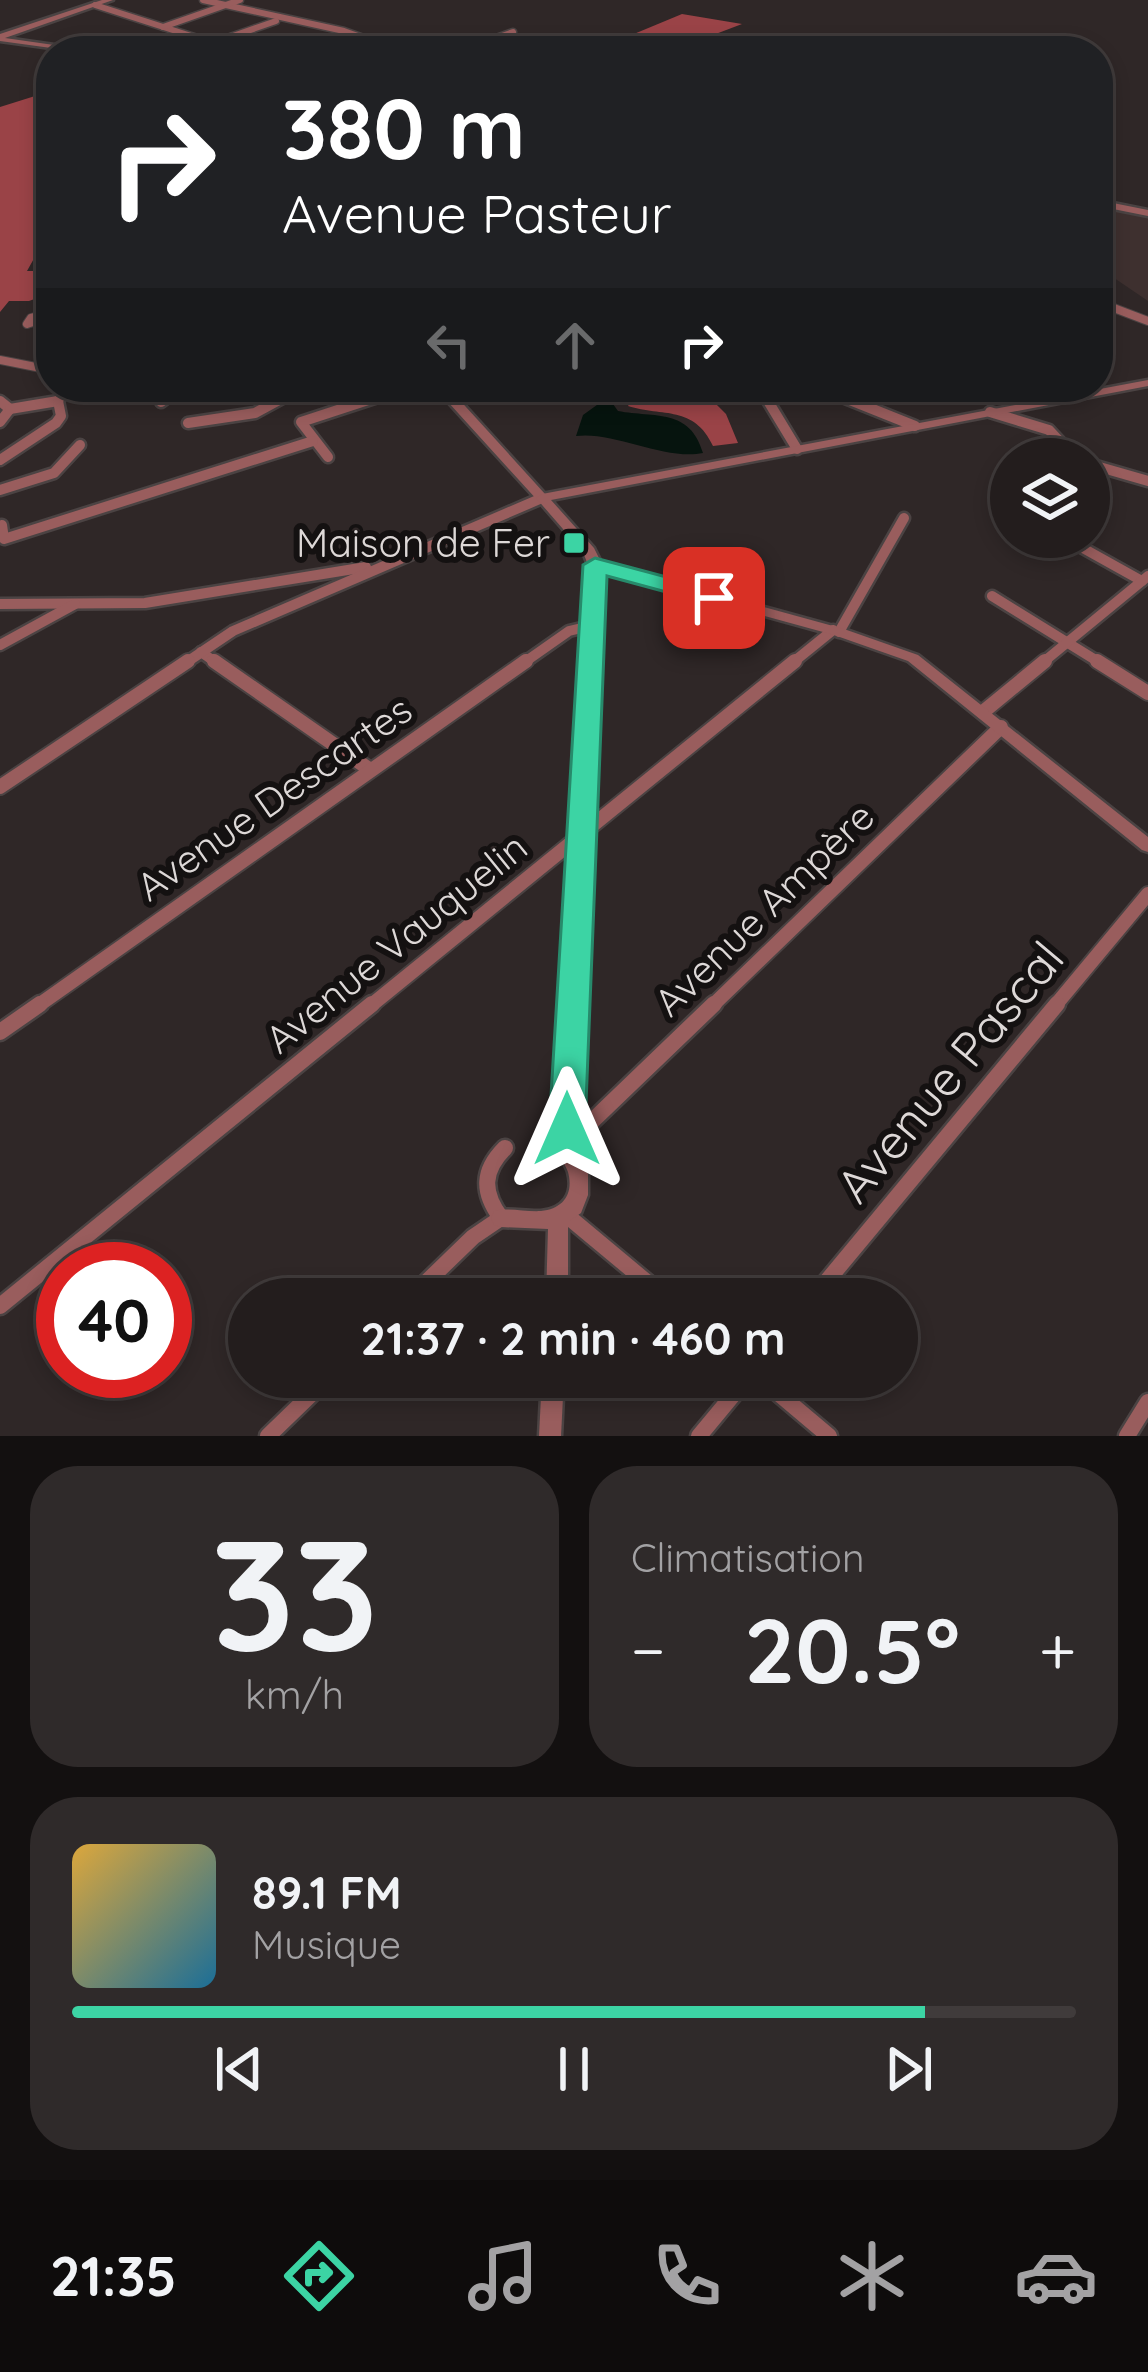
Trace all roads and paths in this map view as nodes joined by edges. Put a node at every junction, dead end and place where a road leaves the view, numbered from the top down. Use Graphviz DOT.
graph roads {
  1 [pos="109,0"];
  2 [pos="203,0"];
  3 [pos="240,0"];
  4 [pos="95,5"];
  5 [pos="222,6"];
  6 [pos="280,20"];
  7 [pos="162,27"];
  8 [pos="513,32"];
  9 [pos="191,36"];
  10 [pos="233,36"];
  11 [pos="358,36"];
  12 [pos="502,36"];
  13 [pos="0,38"];
  14 [pos="36,43"];
  15 [pos="1113,206"];
  16 [pos="1148,213"];
  17 [pos="1113,308"];
  18 [pos="1148,321"];
  19 [pos="0,360"];
  20 [pos="36,367"];
  21 [pos="1146,385"];
  22 [pos="1113,391"];
  23 [pos="45,402"];
  24 [pos="58,402"];
  25 [pos="276,402"];
  26 [pos="363,402"];
  27 [pos="459,402"];
  28 [pos="768,402"];
  29 [pos="855,402"];
  30 [pos="1048,402"];
  31 [pos="5,405"];
  32 [pos="990,412"];
  33 [pos="0,422"];
  34 [pos="188,423"];
  35 [pos="915,426"];
  36 [pos="1056,438"];
  37 [pos="313,441"];
  38 [pos="80,445"];
  39 [pos="797,449"];
  40 [pos="328,457"];
  41 [pos="0,460"];
  42 [pos="1110,470"];
  43 [pos="1148,482"];
  44 [pos="0,490"];
  45 [pos="542,498"];
  46 [pos="904,518"];
  47 [pos="2,525"];
  48 [pos="1104,558"];
  49 [pos="595,565"];
  50 [pos="349,574"];
  51 [pos="1145,579"];
  52 [pos="992,596"];
  53 [pos="0,604"];
  54 [pos="76,604"];
  55 [pos="590,626"];
  56 [pos="836,631"];
  57 [pos="1067,644"];
  58 [pos="0,645"];
  59 [pos="201,652"];
  60 [pos="1148,693"];
  61 [pos="983,712"];
  62 [pos="1001,727"];
  63 [pos="369,769"];
  64 [pos="0,787"];
  65 [pos="581,835"];
  66 [pos="1148,846"];
  67 [pos="1148,894"];
  68 [pos="0,1032"];
  69 [pos="568,1140"];
  70 [pos="505,1148"];
  71 [pos="562,1217"];
  72 [pos="501,1218"];
  73 [pos="431,1278"];
  74 [pos="558,1278"];
  75 [pos="640,1278"];
  76 [pos="829,1278"];
  77 [pos="0,1306"];
  78 [pos="307,1398"];
  79 [pos="552,1398"];
  80 [pos="731,1398"];
  81 [pos="784,1398"];
  82 [pos="1148,1402"];
  83 [pos="268,1436"];
  84 [pos="550,1436"];
  85 [pos="699,1436"];
  86 [pos="829,1436"];
  87 [pos="1127,1436"];
  1 -- 4 [label="street"];
  2 -- 5 [label="street"];
  3 -- 5 [label="street"];
  4 -- 7 [label="street"];
  4 -- 13 [label="street"];
  5 -- 6 [label="street"];
  5 -- 7 [label="street"];
  6 -- 10 [label="street"];
  6 -- 11 [label="street"];
  7 -- 9 [label="street"];
  8 -- 12 [label="street"];
  13 -- 14 [label="street"];
  15 -- 16 [label="street"];
  17 -- 18 [label="street"];
  19 -- 20 [label="street"];
  21 -- 22 [label="street"];
  23 -- 31 [label="street"];
  24 -- 41 [label="street"];
  25 -- 34 [label="street"];
  26 -- 37 [label="street"];
  27 -- 45 [label="street"];
  28 -- 39 [label="street"];
  29 -- 35 [label="street"];
  30 -- 32 [label="street"];
  31 -- 33 [label="street"];
  32 -- 35 [label="street"];
  32 -- 36 [label="street"];
  35 -- 39 [label="street"];
  37 -- 40 [label="street"];
  37 -- 47 [label="street"];
  38 -- 44 [label="street"];
  39 -- 45 [label="street"];
  42 -- 43 [label="street"];
  45 -- 49 [label="street"];
  45 -- 50 [label="street"];
  46 -- 56 [label="street, Avenue Vauquelin"];
  48 -- 51 [label="street"];
  49 -- 55 [label="street"];
  49 -- 56 [label="street"];
  50 -- 54 [label="street"];
  50 -- 59 [label="street"];
  51 -- 57 [label="street"];
  52 -- 57 [label="street"];
  53 -- 54 [label="street"];
  54 -- 58 [label="street"];
  55 -- 63 [label="street, Avenue Descartes"];
  55 -- 65 [label="street"];
  56 -- 61 [label="street"];
  56 -- 65 [label="street, Avenue Vauquelin"];
  57 -- 60 [label="street"];
  57 -- 61 [label="street"];
  59 -- 63 [label="street"];
  59 -- 64 [label="street"];
  61 -- 62 [label="street"];
  62 -- 66 [label="street"];
  62 -- 69 [label="street, Avenue Ampère"];
  63 -- 68 [label="street, Avenue Descartes"];
  65 -- 69 [label="street"];
  65 -- 77 [label="street, Avenue Vauquelin"];
  67 -- 76 [label="street, Avenue Pascal"];
  69 -- 71 [label="street"];
  70 -- 72 [label="street"];
  71 -- 72 [label="street"];
  71 -- 74 [label="street"];
  71 -- 75 [label="street"];
  72 -- 73 [label="street"];
  78 -- 83 [label="street"];
  79 -- 84 [label="street"];
  80 -- 85 [label="street"];
  81 -- 86 [label="street"];
  82 -- 87 [label="street"];
}
